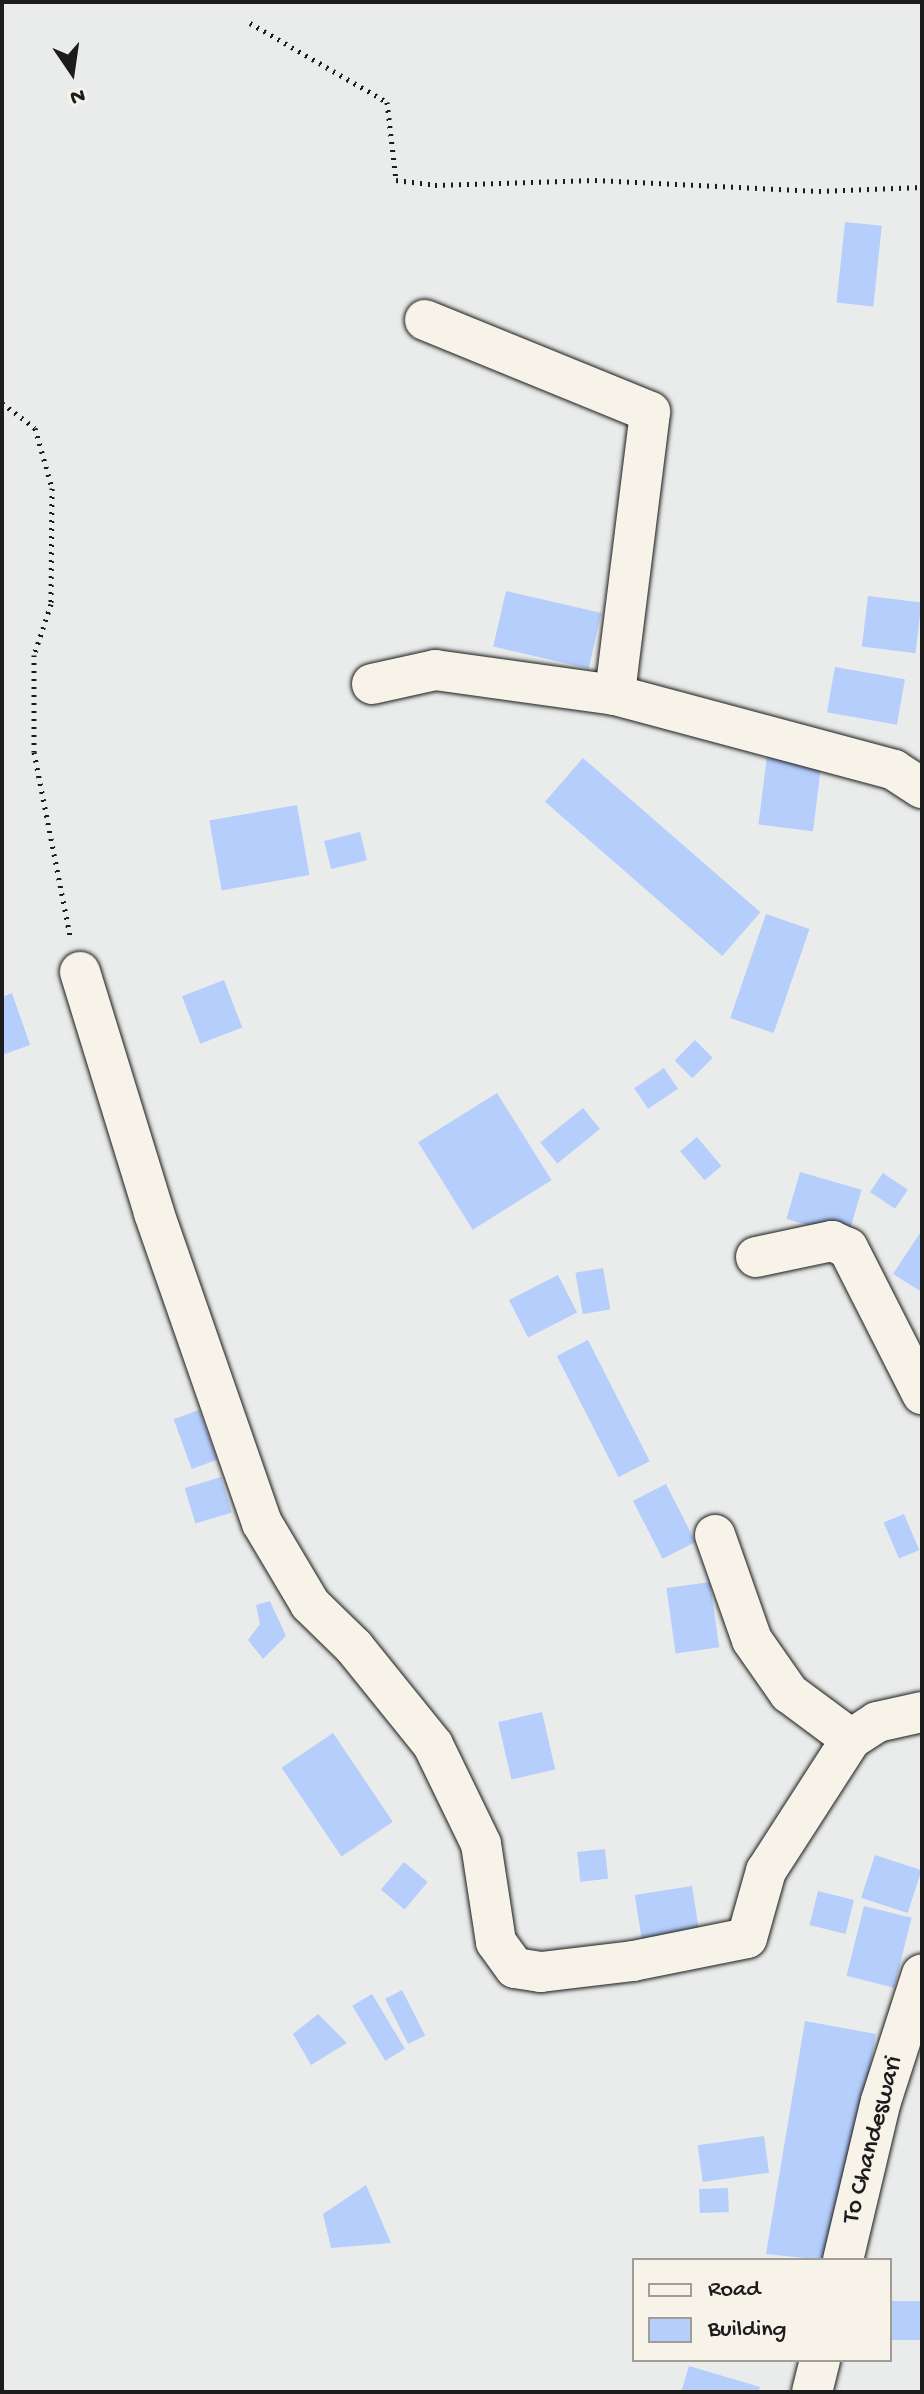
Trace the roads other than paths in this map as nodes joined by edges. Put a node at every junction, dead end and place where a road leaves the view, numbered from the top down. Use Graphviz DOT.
graph roads {
  1 [pos="425,320"];
  2 [pos="372,684"];
  3 [pos="615,695"];
  4 [pos="922,788"];
  5 [pos="80,972"];
  6 [pos="756,1257"];
  7 [pos="922,1394"];
  8 [pos="715,1535"];
  9 [pos="922,1712"];
  10 [pos="851,1739"];
  11 [pos="922,1974"];
  12 [pos="843,2258"];
  13 [pos="820,2362"];
  14 [pos="812,2392"];
  1 -- 3 [label="street"];
  2 -- 3 [label="street"];
  3 -- 4 [label="street"];
  5 -- 10 [label="street"];
  6 -- 7 [label="street"];
  8 -- 10 [label="street"];
  9 -- 10 [label="street"];
  11 -- 12 [label="street, To Chandeswari"];
  13 -- 14 [label="street"];
}
